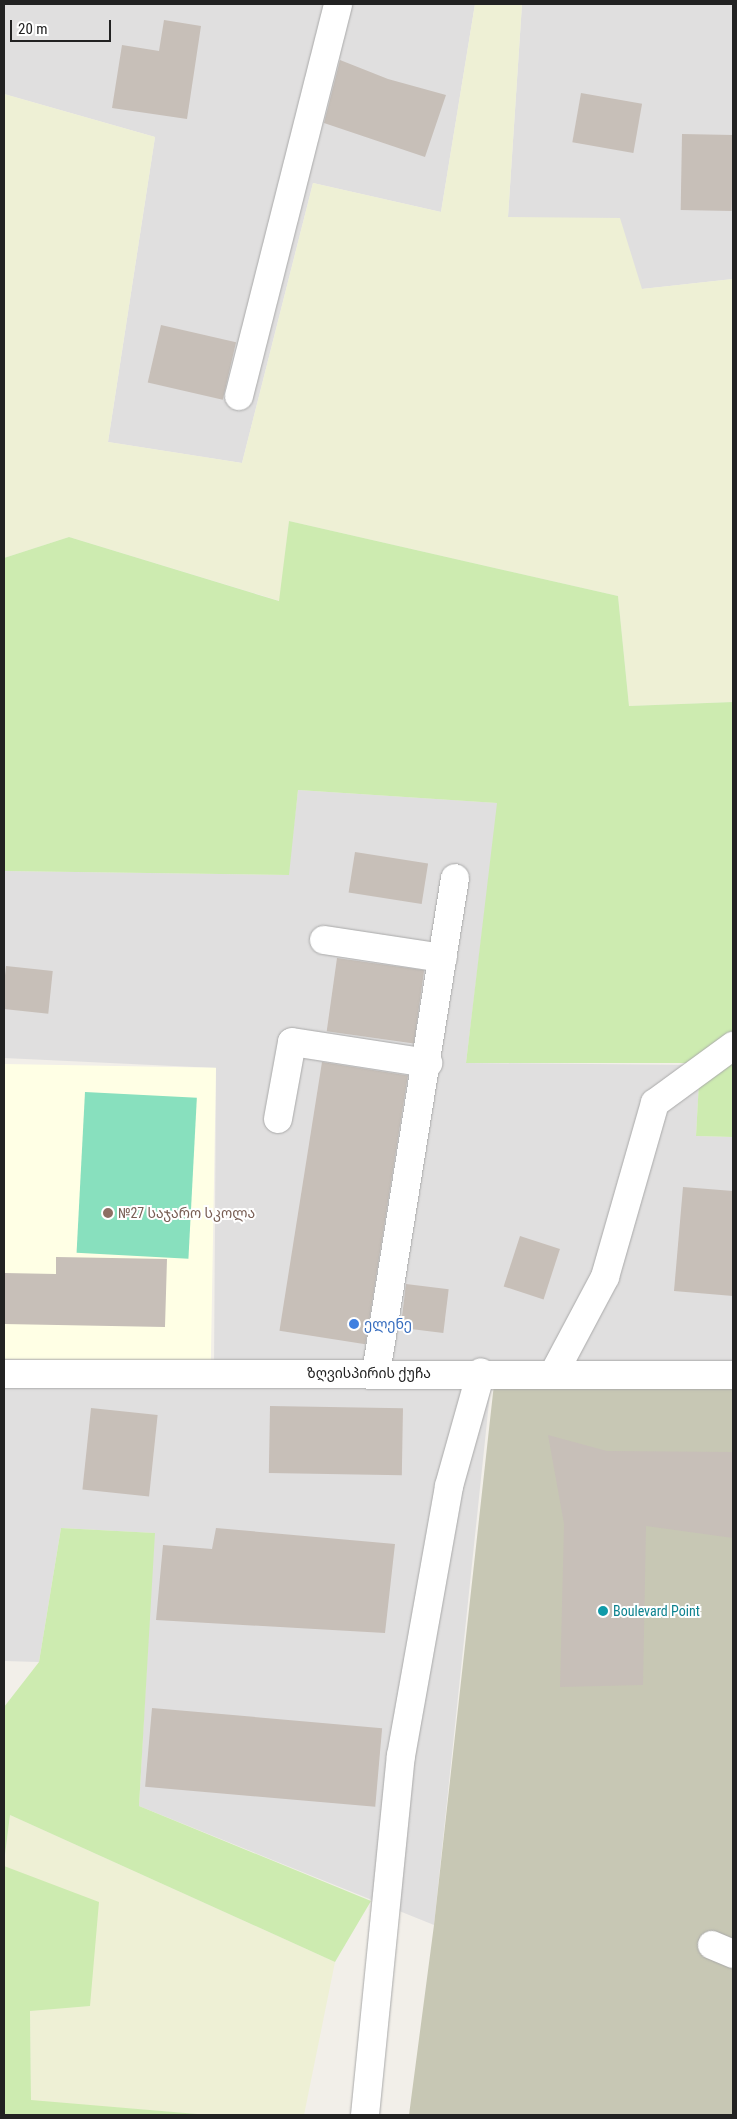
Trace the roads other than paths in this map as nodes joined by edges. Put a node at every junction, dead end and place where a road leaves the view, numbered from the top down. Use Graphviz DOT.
graph roads {
  1 [pos="338,4"];
  2 [pos="239,396"];
  3 [pos="455,878"];
  4 [pos="324,940"];
  5 [pos="443,958"];
  6 [pos="733,1046"];
  7 [pos="428,1063"];
  8 [pos="278,1119"];
  9 [pos="481,1372"];
  10 [pos="376,1373"];
  11 [pos="554,1373"];
  12 [pos="4,1374"];
  13 [pos="733,1374"];
  14 [pos="365,2115"];
  1 -- 2 [label="street"];
  3 -- 5 [label="street"];
  4 -- 5 [label="street"];
  5 -- 7 [label="street"];
  6 -- 11 [label="street"];
  7 -- 8 [label="street"];
  7 -- 10 [label="street"];
  9 -- 10 [label="street, ზღვისპირის ქუჩა"];
  9 -- 11 [label="street, ზღვისპირის ქუჩა"];
  9 -- 14 [label="street"];
  10 -- 12 [label="street, ზღვისპირის ქუჩა"];
  11 -- 13 [label="street, ზღვისპირის ქუჩა"];
}
